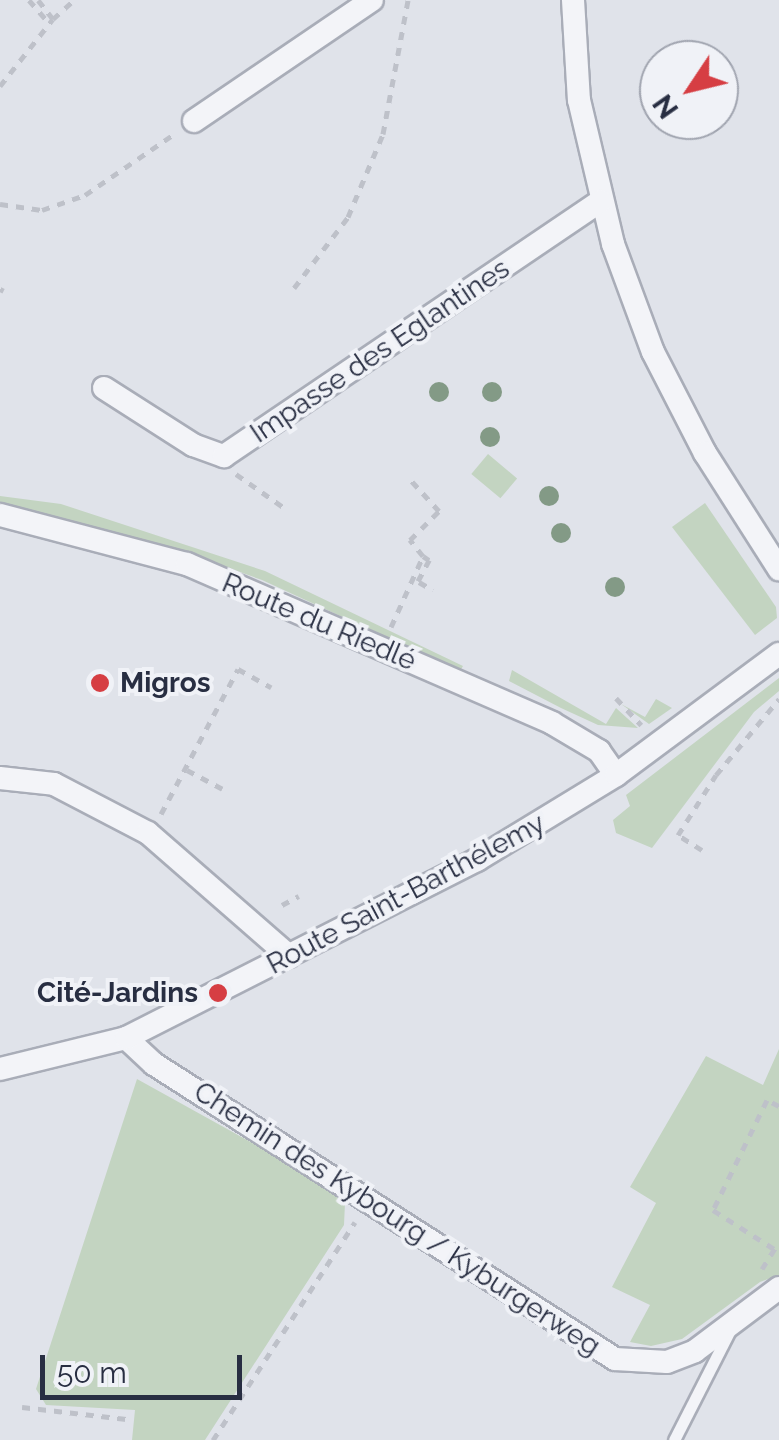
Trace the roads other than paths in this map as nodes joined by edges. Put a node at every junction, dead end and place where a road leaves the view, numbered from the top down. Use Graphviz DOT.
graph roads {
  1 [pos="372,0"];
  2 [pos="572,0"];
  3 [pos="194,120"];
  4 [pos="601,201"];
  5 [pos="104,388"];
  6 [pos="0,514"];
  7 [pos="779,570"];
  8 [pos="779,654"];
  9 [pos="616,775"];
  10 [pos="0,778"];
  11 [pos="289,956"];
  12 [pos="126,1038"];
  13 [pos="0,1070"];
  14 [pos="779,1288"];
  15 [pos="735,1320"];
  16 [pos="674,1440"];
  1 -- 3 [label="street"];
  2 -- 4 [label="street"];
  4 -- 5 [label="street, Impasse des Eglantines"];
  4 -- 7 [label="street"];
  6 -- 9 [label="street, Route du Riedlé"];
  8 -- 9 [label="street, Route Saint-Barthélemy"];
  9 -- 11 [label="street, Route Saint-Barthélemy"];
  10 -- 11 [label="street"];
  11 -- 12 [label="street, Route Saint-Barthélemy"];
  12 -- 13 [label="street, Route Saint-Barthélemy"];
  12 -- 15 [label="street, Chemin des Kybourg / Kyburgerweg"];
  14 -- 15 [label="street, Chemin des Kybourg / Kyburgerweg"];
  15 -- 16 [label="lane"];
}
